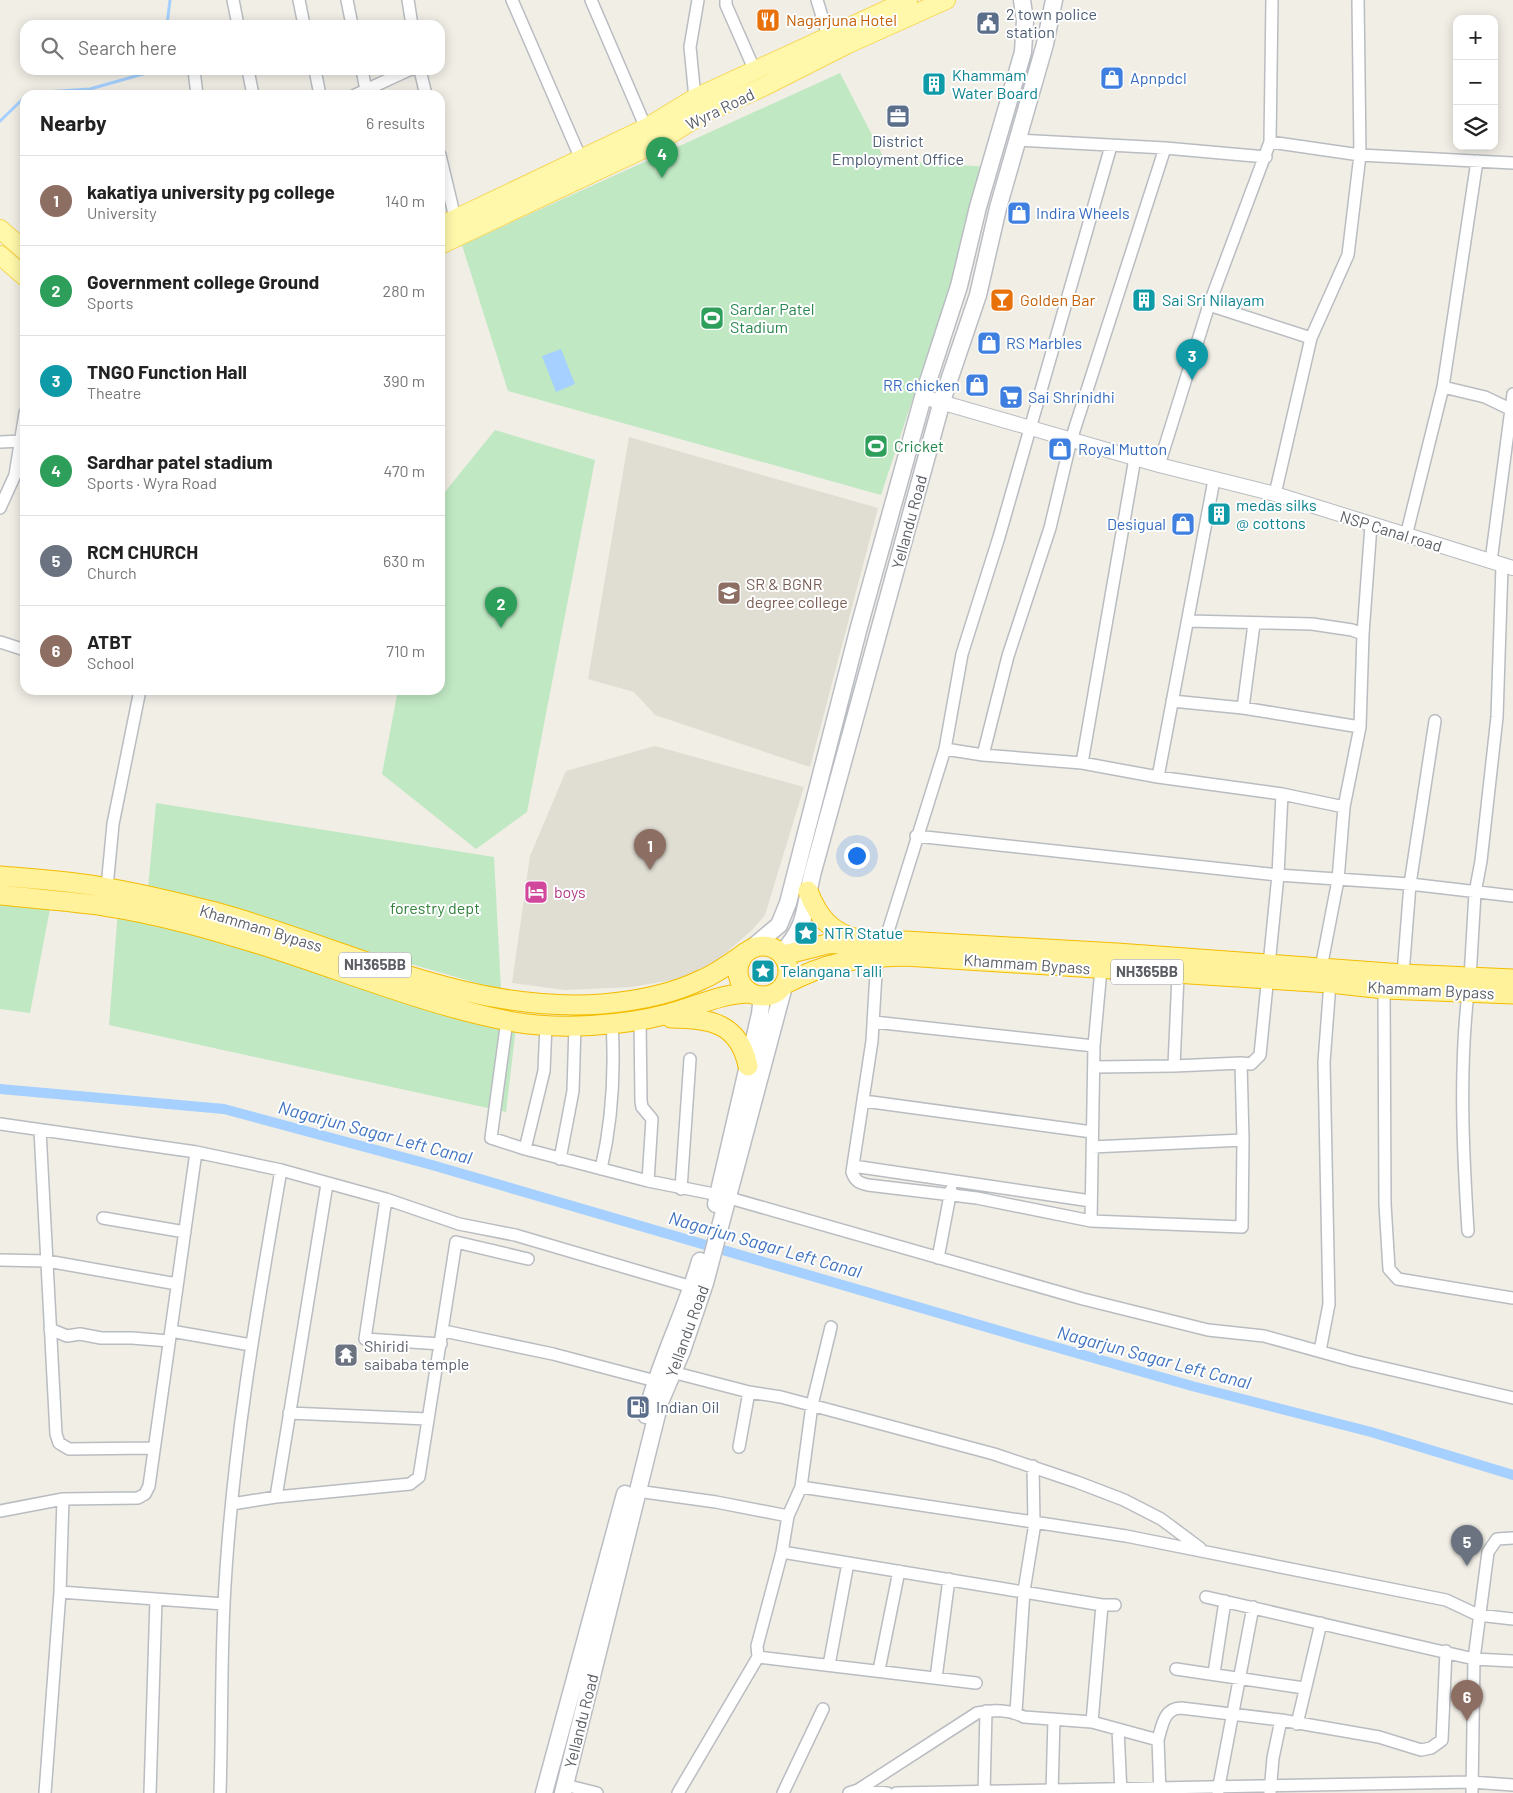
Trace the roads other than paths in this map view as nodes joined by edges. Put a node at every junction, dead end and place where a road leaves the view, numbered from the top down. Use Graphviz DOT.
graph roads {
  1 [pos="233,0"];
  2 [pos="299,0"];
  3 [pos="347,0"];
  4 [pos="408,0"];
  5 [pos="512,0"];
  6 [pos="591,0"];
  7 [pos="698,0"];
  8 [pos="726,0"];
  9 [pos="818,0"];
  10 [pos="908,0"];
  11 [pos="946,0"];
  12 [pos="1022,0"];
  13 [pos="1054,0"];
  14 [pos="1272,0"];
  15 [pos="1358,0"];
  16 [pos="888,5"];
  17 [pos="237,20"];
  18 [pos="303,20"];
  19 [pos="351,20"];
  20 [pos="411,20"];
  21 [pos="828,36"];
  22 [pos="755,71"];
  23 [pos="195,75"];
  24 [pos="249,75"];
  25 [pos="316,75"];
  26 [pos="363,75"];
  27 [pos="399,75"];
  28 [pos="421,75"];
  29 [pos="196,90"];
  30 [pos="252,90"];
  31 [pos="319,90"];
  32 [pos="366,90"];
  33 [pos="370,90"];
  34 [pos="425,90"];
  35 [pos="695,98"];
  36 [pos="646,128"];
  37 [pos="1017,140"];
  38 [pos="1270,142"];
  39 [pos="1111,146"];
  40 [pos="1164,148"];
  41 [pos="1360,155"];
  42 [pos="1266,156"];
  43 [pos="581,159"];
  44 [pos="1477,161"];
  45 [pos="1513,164"];
  46 [pos="445,203"];
  47 [pos="447,222"];
  48 [pos="0,229"];
  49 [pos="445,244"];
  50 [pos="20,247"];
  51 [pos="0,255"];
  52 [pos="20,273"];
  53 [pos="1209,305"];
  54 [pos="1311,338"];
  55 [pos="1443,388"];
  56 [pos="1513,394"];
  57 [pos="922,398"];
  58 [pos="942,401"];
  59 [pos="1510,409"];
  60 [pos="1030,428"];
  61 [pos="1071,440"];
  62 [pos="20,441"];
  63 [pos="0,442"];
  64 [pos="1510,448"];
  65 [pos="20,451"];
  66 [pos="1135,458"];
  67 [pos="1159,465"];
  68 [pos="1214,480"];
  69 [pos="1275,494"];
  70 [pos="0,508"];
  71 [pos="1370,525"];
  72 [pos="1406,536"];
  73 [pos="1502,565"];
  74 [pos="1188,621"];
  75 [pos="1254,624"];
  76 [pos="1363,634"];
  77 [pos="0,642"];
  78 [pos="20,648"];
  79 [pos="139,695"];
  80 [pos="1172,701"];
  81 [pos="1243,708"];
  82 [pos="1435,721"];
  83 [pos="1360,727"];
  84 [pos="945,749"];
  85 [pos="983,755"];
  86 [pos="1082,763"];
  87 [pos="1158,777"];
  88 [pos="1282,794"];
  89 [pos="1344,808"];
  90 [pos="916,836"];
  91 [pos="1278,875"];
  92 [pos="0,876"];
  93 [pos="1338,880"];
  94 [pos="1410,884"];
  95 [pos="107,887"];
  96 [pos="808,891"];
  97 [pos="1475,893"];
  98 [pos="0,895"];
  99 [pos="1513,896"];
  100 [pos="879,947"];
  101 [pos="749,950"];
  102 [pos="783,954"];
  103 [pos="1101,969"];
  104 [pos="1268,972"];
  105 [pos="1403,974"];
  106 [pos="1178,975"];
  107 [pos="1325,975"];
  108 [pos="1513,979"];
  109 [pos="784,985"];
  110 [pos="1469,986"];
  111 [pos="1384,988"];
  112 [pos="756,994"];
  113 [pos="1513,994"];
  114 [pos="640,1019"];
  115 [pos="506,1020"];
  116 [pos="874,1022"];
  117 [pos="612,1023"];
  118 [pos="546,1024"];
  119 [pos="574,1025"];
  120 [pos="1094,1046"];
  121 [pos="690,1060"];
  122 [pos="1241,1063"];
  123 [pos="748,1066"];
  124 [pos="1174,1066"];
  125 [pos="1094,1068"];
  126 [pos="864,1101"];
  127 [pos="0,1124"];
  128 [pos="40,1130"];
  129 [pos="1092,1132"];
  130 [pos="1243,1140"];
  131 [pos="1092,1147"];
  132 [pos="525,1149"];
  133 [pos="196,1152"];
  134 [pos="560,1159"];
  135 [pos="853,1166"];
  136 [pos="601,1169"];
  137 [pos="282,1170"];
  138 [pos="648,1181"];
  139 [pos="952,1181"];
  140 [pos="327,1184"];
  141 [pos="681,1188"];
  142 [pos="950,1195"];
  143 [pos="724,1197"];
  144 [pos="386,1199"];
  145 [pos="1091,1202"];
  146 [pos="103,1218"];
  147 [pos="1091,1221"];
  148 [pos="459,1224"];
  149 [pos="1468,1231"];
  150 [pos="185,1232"];
  151 [pos="456,1242"];
  152 [pos="938,1258"];
  153 [pos="528,1259"];
  154 [pos="0,1260"];
  155 [pos="47,1261"];
  156 [pos="698,1282"];
  157 [pos="177,1284"];
  158 [pos="1513,1298"];
  159 [pos="831,1327"];
  160 [pos="50,1329"];
  161 [pos="444,1331"];
  162 [pos="170,1336"];
  163 [pos="441,1344"];
  164 [pos="251,1345"];
  165 [pos="1320,1351"];
  166 [pos="665,1379"];
  167 [pos="749,1392"];
  168 [pos="1513,1398"];
  169 [pos="812,1405"];
  170 [pos="289,1412"];
  171 [pos="427,1418"];
  172 [pos="154,1448"];
  173 [pos="739,1448"];
  174 [pos="1033,1466"];
  175 [pos="802,1487"];
  176 [pos="637,1491"];
  177 [pos="276,1497"];
  178 [pos="63,1499"];
  179 [pos="232,1504"];
  180 [pos="0,1511"];
  181 [pos="788,1516"];
  182 [pos="1035,1523"];
  183 [pos="1513,1538"];
  184 [pos="1204,1551"];
  185 [pos="782,1552"];
  186 [pos="848,1563"];
  187 [pos="898,1571"];
  188 [pos="949,1579"];
  189 [pos="1024,1591"];
  190 [pos="60,1592"];
  191 [pos="1206,1597"];
  192 [pos="156,1599"];
  193 [pos="1225,1601"];
  194 [pos="224,1604"];
  195 [pos="1102,1605"];
  196 [pos="1115,1606"];
  197 [pos="1253,1607"];
  198 [pos="1478,1615"];
  199 [pos="1513,1619"];
  200 [pos="1321,1623"];
  201 [pos="1446,1651"];
  202 [pos="758,1657"];
  203 [pos="1474,1659"];
  204 [pos="1513,1661"];
  205 [pos="829,1666"];
  206 [pos="1176,1669"];
  207 [pos="880,1670"];
  208 [pos="1214,1673"];
  209 [pos="936,1678"];
  210 [pos="1241,1678"];
  211 [pos="976,1683"];
  212 [pos="1304,1688"];
  213 [pos="824,1709"];
  214 [pos="986,1711"];
  215 [pos="1016,1712"];
  216 [pos="1234,1714"];
  217 [pos="1054,1719"];
  218 [pos="1281,1720"];
  219 [pos="1092,1722"];
  220 [pos="1298,1724"];
  221 [pos="1118,1728"];
  222 [pos="1158,1740"];
  223 [pos="1513,1785"];
  224 [pos="1471,1788"];
  225 [pos="564,1789"];
  226 [pos="1375,1789"];
  227 [pos="1121,1790"];
  228 [pos="1160,1790"];
  229 [pos="1218,1790"];
  230 [pos="1269,1790"];
  231 [pos="854,1791"];
  232 [pos="1052,1791"];
  233 [pos="882,1792"];
  234 [pos="984,1792"];
  235 [pos="44,1793"];
  236 [pos="150,1793"];
  237 [pos="220,1793"];
  238 [pos="544,1793"];
  239 [pos="597,1793"];
  240 [pos="678,1793"];
  241 [pos="783,1793"];
  242 [pos="896,1793"];
  243 [pos="917,1793"];
  1 -- 17 [label="street"];
  2 -- 18 [label="street"];
  3 -- 19 [label="street"];
  4 -- 20 [label="street"];
  5 -- 43 [label="street"];
  6 -- 36 [label="street"];
  7 -- 35 [label="street"];
  8 -- 22 [label="street"];
  9 -- 21 [label="street"];
  10 -- 16 [label="main road, Wyra Road"];
  11 -- 49 [label="main road, Wyra Road"];
  12 -- 57 [label="main road, Yellandu Road"];
  13 -- 37 [label="main road, Yellandu Road"];
  14 -- 38 [label="street"];
  15 -- 41 [label="street"];
  16 -- 21 [label="main road, Wyra Road"];
  21 -- 22 [label="main road, Wyra Road"];
  22 -- 35 [label="main road, Wyra Road"];
  23 -- 29 [label="street"];
  24 -- 30 [label="street"];
  25 -- 31 [label="street"];
  26 -- 32 [label="street"];
  27 -- 33 [label="street"];
  28 -- 34 [label="street"];
  35 -- 36 [label="main road, Wyra Road"];
  36 -- 43 [label="main road, Wyra Road"];
  37 -- 39 [label="street"];
  37 -- 58 [label="main road, Yellandu Road"];
  38 -- 41 [label="street"];
  38 -- 42 [label="street"];
  39 -- 40 [label="street"];
  39 -- 60 [label="street"];
  40 -- 42 [label="street"];
  40 -- 61 [label="street"];
  41 -- 44 [label="street"];
  41 -- 54 [label="street"];
  42 -- 53 [label="street"];
  43 -- 47 [label="main road, Wyra Road"];
  44 -- 45 [label="street"];
  44 -- 55 [label="street"];
  46 -- 47 [label="street"];
  48 -- 50 [label="main road"];
  51 -- 52 [label="main road"];
  53 -- 54 [label="street"];
  53 -- 67 [label="street"];
  54 -- 69 [label="street"];
  55 -- 59 [label="street"];
  55 -- 72 [label="street"];
  56 -- 59 [label="street"];
  57 -- 58 [label="street, NSP Canal road"];
  57 -- 101 [label="main road, Yellandu Road"];
  58 -- 60 [label="street, NSP Canal road"];
  58 -- 96 [label="main road, Yellandu Road"];
  59 -- 64 [label="street"];
  60 -- 61 [label="street, NSP Canal road"];
  60 -- 84 [label="street"];
  61 -- 66 [label="street, NSP Canal road"];
  61 -- 85 [label="street"];
  62 -- 63 [label="street"];
  64 -- 73 [label="street"];
  65 -- 70 [label="street"];
  66 -- 67 [label="street, NSP Canal road"];
  66 -- 86 [label="street"];
  67 -- 68 [label="street, NSP Canal road"];
  68 -- 69 [label="street, NSP Canal road"];
  68 -- 74 [label="street"];
  69 -- 71 [label="street, NSP Canal road"];
  71 -- 72 [label="street, NSP Canal road"];
  71 -- 76 [label="street"];
  72 -- 73 [label="street, NSP Canal road"];
  73 -- 97 [label="street"];
  74 -- 75 [label="street"];
  74 -- 80 [label="street"];
  75 -- 76 [label="street"];
  75 -- 81 [label="street"];
  76 -- 83 [label="street"];
  77 -- 78 [label="street"];
  79 -- 95 [label="street"];
  80 -- 81 [label="street"];
  80 -- 87 [label="street"];
  81 -- 83 [label="street"];
  82 -- 94 [label="street"];
  83 -- 89 [label="street"];
  84 -- 85 [label="street"];
  84 -- 90 [label="street"];
  85 -- 86 [label="street"];
  86 -- 87 [label="street"];
  87 -- 88 [label="street"];
  88 -- 89 [label="street"];
  88 -- 91 [label="street"];
  89 -- 93 [label="street"];
  90 -- 91 [label="street"];
  90 -- 100 [label="street"];
  91 -- 93 [label="street"];
  91 -- 104 [label="street"];
  92 -- 95 [label="highway, Khammam Bypass / NH365BB"];
  93 -- 94 [label="street"];
  93 -- 107 [label="street"];
  94 -- 97 [label="street"];
  94 -- 105 [label="street"];
  95 -- 101 [label="highway, Khammam Bypass / NH365BB"];
  96 -- 100 [label="highway"];
  96 -- 102 [label="main road, Yellandu Road"];
  97 -- 99 [label="street"];
  97 -- 110 [label="street"];
  98 -- 115 [label="highway, Khammam Bypass / NH365BB"];
  100 -- 102 [label="highway, Khammam Bypass / NH365BB"];
  100 -- 103 [label="highway, Khammam Bypass / NH365BB"];
  100 -- 104 [label="highway, Khammam Bypass / NH365BB"];
  100 -- 109 [label="highway, Khammam Bypass / NH365BB"];
  100 -- 116 [label="street"];
  101 -- 102 [label="highway, NH365BB"];
  101 -- 112 [label="highway"];
  102 -- 109 [label="highway"];
  103 -- 106 [label="highway, Khammam Bypass / NH365BB"];
  103 -- 120 [label="street"];
  104 -- 106 [label="highway, Khammam Bypass / NH365BB"];
  104 -- 107 [label="highway, Khammam Bypass / NH365BB"];
  104 -- 122 [label="street"];
  105 -- 107 [label="highway, Khammam Bypass / NH365BB"];
  105 -- 110 [label="highway, Khammam Bypass / NH365BB"];
  106 -- 124 [label="street"];
  107 -- 111 [label="highway, Khammam Bypass / NH365BB"];
  107 -- 165 [label="street"];
  108 -- 110 [label="highway, Khammam Bypass / NH365BB"];
  109 -- 112 [label="highway, NH365BB"];
  109 -- 143 [label="main road, Yellandu Road"];
  110 -- 111 [label="highway, Khammam Bypass / NH365BB"];
  110 -- 113 [label="highway, Khammam Bypass / NH365BB"];
  110 -- 149 [label="street"];
  111 -- 158 [label="street"];
  112 -- 114 [label="highway, Khammam Bypass / NH365BB"];
  112 -- 123 [label="main road, Yellandu Road"];
  114 -- 117 [label="highway, Khammam Bypass / NH365BB"];
  114 -- 123 [label="highway"];
  114 -- 138 [label="street"];
  115 -- 118 [label="highway, Khammam Bypass / NH365BB"];
  115 -- 132 [label="street"];
  116 -- 120 [label="street"];
  116 -- 126 [label="street"];
  117 -- 119 [label="highway, Khammam Bypass / NH365BB"];
  117 -- 136 [label="street"];
  118 -- 119 [label="highway, Khammam Bypass / NH365BB"];
  118 -- 132 [label="street"];
  119 -- 134 [label="street"];
  120 -- 125 [label="street"];
  121 -- 141 [label="street"];
  122 -- 124 [label="street"];
  122 -- 130 [label="street"];
  123 -- 143 [label="main road, Yellandu Road"];
  124 -- 125 [label="street"];
  125 -- 129 [label="street"];
  126 -- 129 [label="street"];
  126 -- 135 [label="street"];
  127 -- 128 [label="street"];
  128 -- 133 [label="street"];
  128 -- 155 [label="street"];
  129 -- 131 [label="street"];
  130 -- 131 [label="street"];
  130 -- 147 [label="street"];
  131 -- 145 [label="street"];
  132 -- 134 [label="street"];
  133 -- 137 [label="street"];
  133 -- 150 [label="street"];
  134 -- 136 [label="street"];
  135 -- 139 [label="street"];
  135 -- 142 [label="street"];
  136 -- 138 [label="street"];
  137 -- 140 [label="street"];
  137 -- 164 [label="street"];
  138 -- 141 [label="street"];
  139 -- 142 [label="street"];
  139 -- 145 [label="street"];
  140 -- 144 [label="street"];
  140 -- 170 [label="street"];
  141 -- 143 [label="street"];
  142 -- 147 [label="street"];
  142 -- 152 [label="street"];
  143 -- 152 [label="street"];
  143 -- 156 [label="main road, Yellandu Road"];
  144 -- 148 [label="street"];
  144 -- 163 [label="street"];
  145 -- 147 [label="street"];
  146 -- 150 [label="street"];
  148 -- 151 [label="street"];
  148 -- 156 [label="street"];
  150 -- 157 [label="street"];
  151 -- 153 [label="street"];
  151 -- 161 [label="street"];
  152 -- 165 [label="street"];
  154 -- 155 [label="street"];
  155 -- 157 [label="street"];
  155 -- 160 [label="street"];
  156 -- 166 [label="main road, Yellandu Road"];
  157 -- 162 [label="street"];
  159 -- 169 [label="street"];
  160 -- 162 [label="street"];
  160 -- 172 [label="street"];
  161 -- 163 [label="street"];
  161 -- 166 [label="street"];
  162 -- 164 [label="street"];
  162 -- 172 [label="street"];
  163 -- 171 [label="street"];
  164 -- 179 [label="street"];
  165 -- 168 [label="street"];
  166 -- 167 [label="street"];
  166 -- 176 [label="main road, Yellandu Road"];
  166 -- 238 [label="main road, Yellandu Road"];
  167 -- 169 [label="street"];
  167 -- 173 [label="street"];
  169 -- 174 [label="street"];
  169 -- 175 [label="street"];
  170 -- 171 [label="street"];
  170 -- 177 [label="street"];
  171 -- 177 [label="street"];
  172 -- 178 [label="street"];
  174 -- 182 [label="street"];
  174 -- 184 [label="street"];
  175 -- 181 [label="street"];
  175 -- 182 [label="street"];
  176 -- 181 [label="street"];
  176 -- 225 [label="main road, Yellandu Road"];
  177 -- 179 [label="street"];
  178 -- 180 [label="street"];
  178 -- 190 [label="street"];
  179 -- 194 [label="street"];
  181 -- 185 [label="street"];
  182 -- 184 [label="street"];
  182 -- 189 [label="street"];
  183 -- 198 [label="street"];
  184 -- 198 [label="street"];
  185 -- 186 [label="street"];
  185 -- 202 [label="street"];
  186 -- 187 [label="street"];
  186 -- 205 [label="street"];
  187 -- 188 [label="street"];
  187 -- 207 [label="street"];
  188 -- 189 [label="street"];
  188 -- 209 [label="street"];
  189 -- 195 [label="street"];
  189 -- 215 [label="street"];
  190 -- 192 [label="street"];
  190 -- 235 [label="street"];
  191 -- 193 [label="street"];
  192 -- 194 [label="street"];
  192 -- 236 [label="street"];
  193 -- 197 [label="street"];
  193 -- 208 [label="street"];
  194 -- 237 [label="street"];
  195 -- 196 [label="street"];
  195 -- 219 [label="street"];
  197 -- 200 [label="street"];
  197 -- 210 [label="street"];
  198 -- 199 [label="street"];
  198 -- 203 [label="street"];
  200 -- 201 [label="street"];
  200 -- 212 [label="street"];
  201 -- 203 [label="street"];
  201 -- 220 [label="street"];
  202 -- 205 [label="street"];
  202 -- 240 [label="street"];
  203 -- 204 [label="street"];
  203 -- 224 [label="street"];
  205 -- 207 [label="street"];
  206 -- 208 [label="street"];
  207 -- 209 [label="street"];
  208 -- 210 [label="street"];
  209 -- 211 [label="street"];
  210 -- 212 [label="street"];
  210 -- 216 [label="street"];
  212 -- 220 [label="street"];
  213 -- 241 [label="street"];
  214 -- 215 [label="street"];
  214 -- 231 [label="street"];
  214 -- 234 [label="street"];
  215 -- 217 [label="street"];
  216 -- 218 [label="street"];
  216 -- 222 [label="street"];
  216 -- 229 [label="street"];
  217 -- 219 [label="street"];
  217 -- 232 [label="street"];
  218 -- 220 [label="street"];
  218 -- 230 [label="street"];
  219 -- 221 [label="street"];
  221 -- 222 [label="street"];
  221 -- 227 [label="street"];
  222 -- 228 [label="street"];
  223 -- 224 [label="street"];
  224 -- 226 [label="street"];
  225 -- 239 [label="street"];
  226 -- 230 [label="street"];
  227 -- 228 [label="street"];
  227 -- 232 [label="street"];
  228 -- 229 [label="street"];
  229 -- 230 [label="street"];
  231 -- 233 [label="street"];
  232 -- 234 [label="street"];
  234 -- 243 [label="street"];
  242 -- 243 [label="street"];
}
